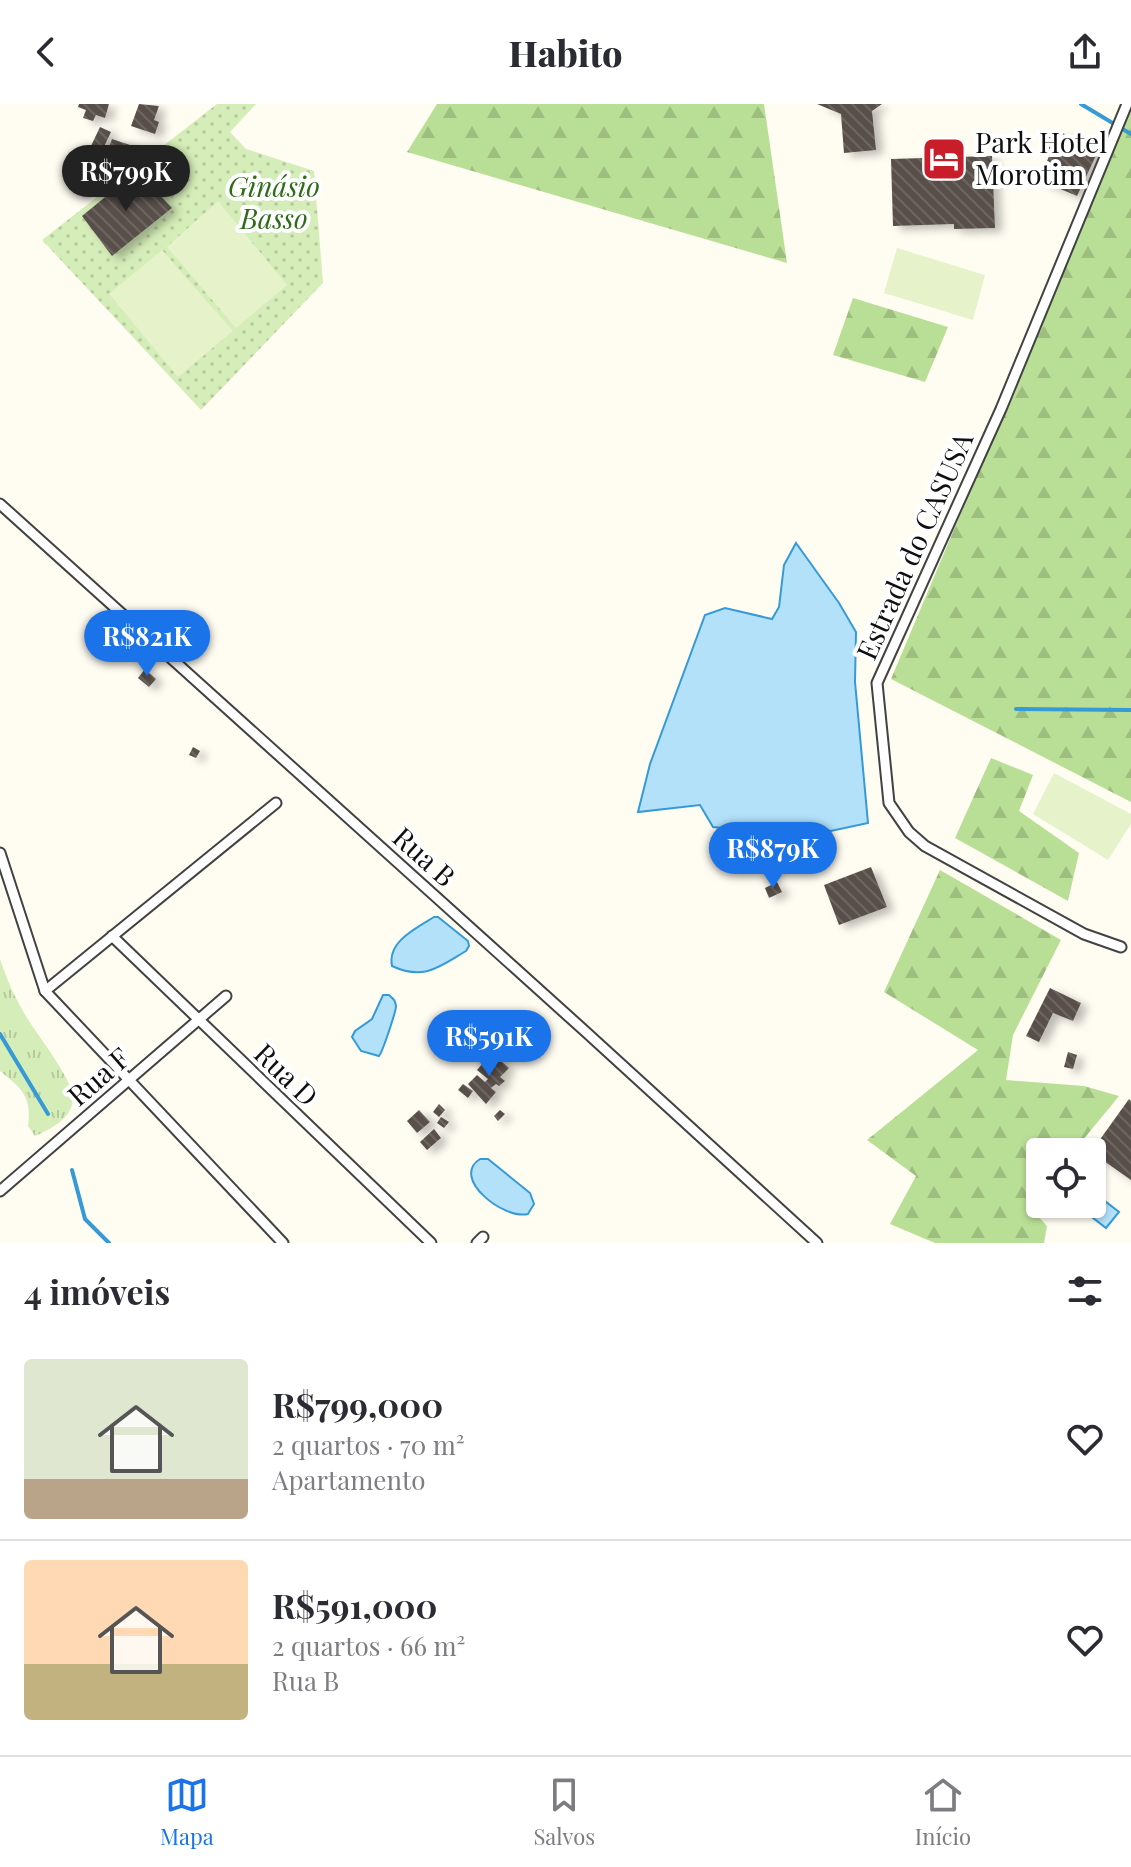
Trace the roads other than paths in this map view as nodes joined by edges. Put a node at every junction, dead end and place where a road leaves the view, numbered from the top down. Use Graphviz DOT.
graph roads {
  1 [pos="1127,104"];
  2 [pos="1,504"];
  3 [pos="276,803"];
  4 [pos="0,853"];
  5 [pos="112,936"];
  6 [pos="1121,947"];
  7 [pos="45,991"];
  8 [pos="226,996"];
  9 [pos="197,1021"];
  10 [pos="129,1081"];
  11 [pos="0,1191"];
  12 [pos="283,1243"];
  13 [pos="431,1243"];
  14 [pos="817,1243"];
  1 -- 6 [label="street, Estrada do CASUSA"];
  2 -- 14 [label="street, Rua B"];
  3 -- 5 [label="street"];
  4 -- 7 [label="street"];
  5 -- 7 [label="street"];
  5 -- 9 [label="street, Rua D"];
  7 -- 10 [label="street"];
  8 -- 9 [label="street, Rua F"];
  9 -- 10 [label="street, Rua F"];
  9 -- 13 [label="street, Rua D"];
  10 -- 11 [label="street, Rua F"];
  10 -- 12 [label="street"];
}
